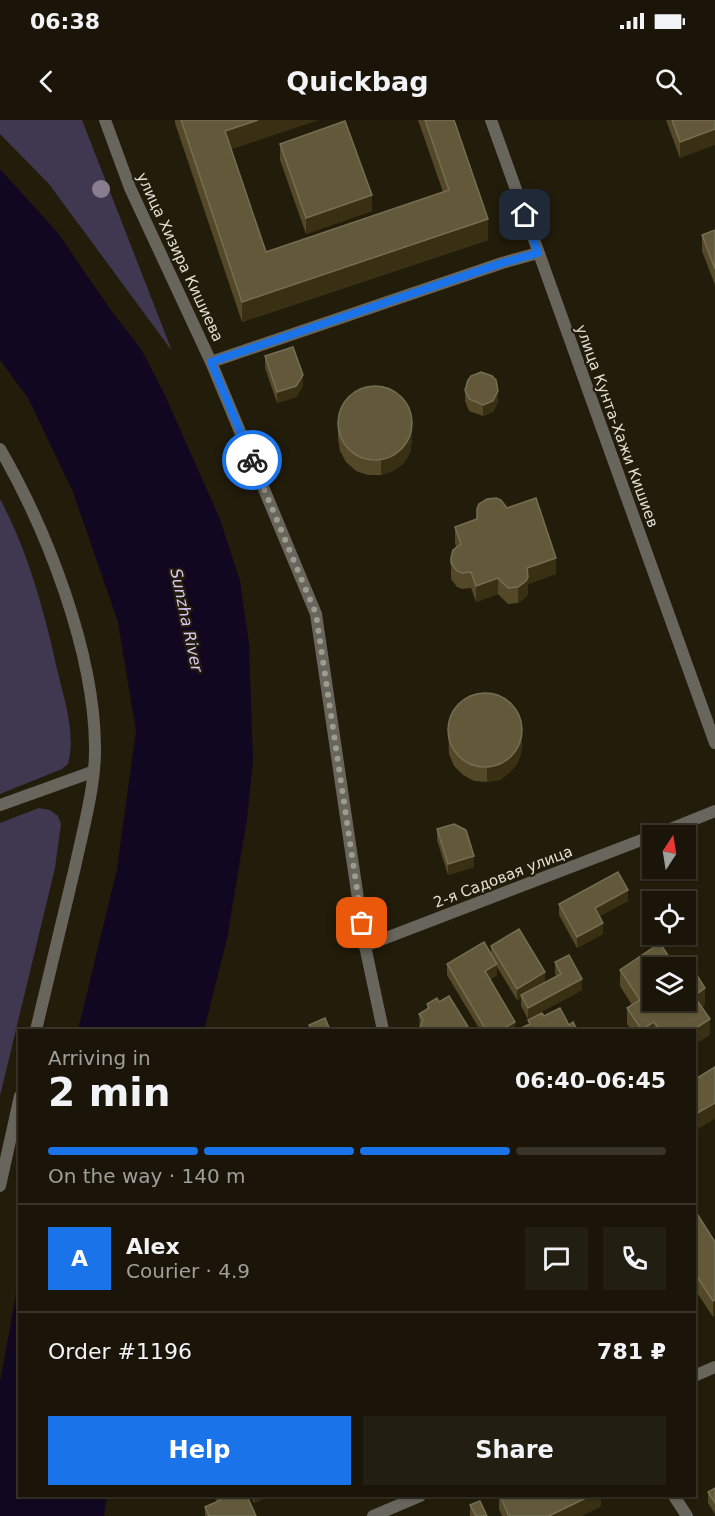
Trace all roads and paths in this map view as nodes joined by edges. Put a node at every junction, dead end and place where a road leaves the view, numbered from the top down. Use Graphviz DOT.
graph roads {
  1 [pos="105,120"];
  2 [pos="491,120"];
  3 [pos="538,253"];
  4 [pos="211,362"];
  5 [pos="0,449"];
  6 [pos="715,743"];
  7 [pos="92,772"];
  8 [pos="0,806"];
  9 [pos="715,811"];
  10 [pos="680,825"];
  11 [pos="642,840"];
  12 [pos="365,946"];
  13 [pos="36,1029"];
  14 [pos="383,1029"];
  15 [pos="18,1105"];
  16 [pos="0,1186"];
  17 [pos="715,1367"];
  18 [pos="696,1375"];
  19 [pos="418,1497"];
  20 [pos="675,1497"];
  21 [pos="373,1516"];
  22 [pos="687,1516"];
  1 -- 4 [label="street, улица Хизира Кишиева"];
  2 -- 3 [label="street, улица Кунта-Хажи Кишиев"];
  3 -- 4 [label="street"];
  3 -- 6 [label="street, улица Кунта-Хажи Кишиев"];
  4 -- 12 [label="street, улица Хизира Кишиева"];
  5 -- 7 [label="street"];
  7 -- 8 [label="street"];
  7 -- 13 [label="street"];
  9 -- 10 [label="street, 2-я Садовая улица"];
  11 -- 12 [label="street, 2-я Садовая улица"];
  12 -- 14 [label="street, улица Хизира Кишиева"];
  15 -- 16 [label="street"];
  17 -- 18 [label="street"];
  19 -- 21 [label="street"];
  20 -- 22 [label="street"];
}
